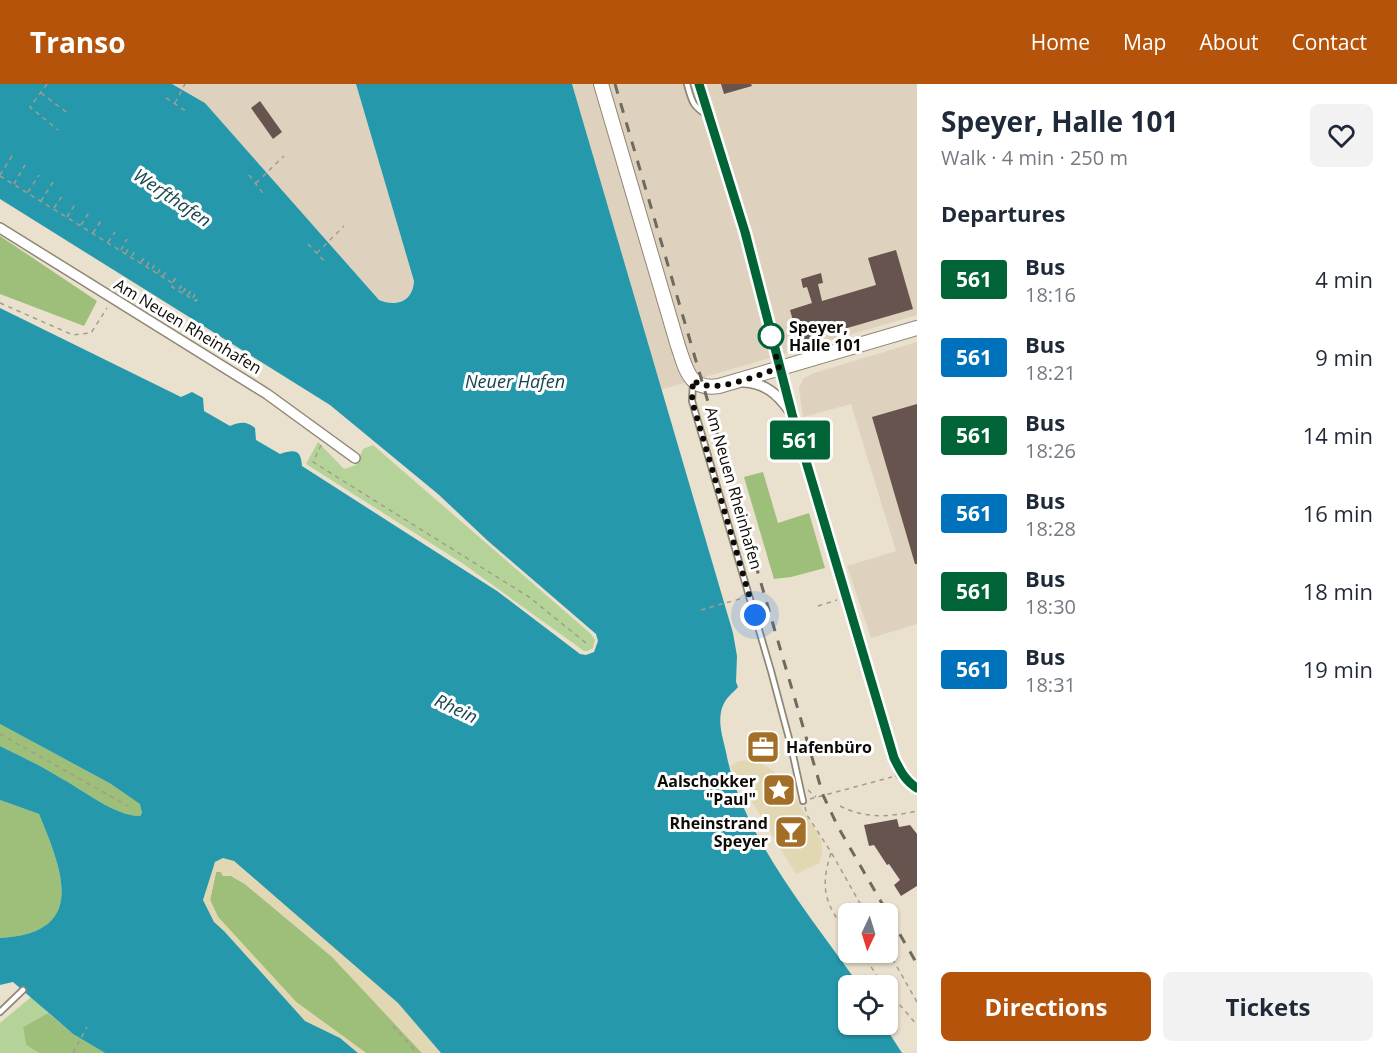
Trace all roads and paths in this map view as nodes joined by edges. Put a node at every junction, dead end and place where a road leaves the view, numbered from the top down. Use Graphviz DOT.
graph roads {
  1 [pos="47,84"];
  2 [pos="185,84"];
  3 [pos="601,84"];
  4 [pos="687,84"];
  5 [pos="699,84"];
  6 [pos="41,92"];
  7 [pos="166,98"];
  8 [pos="175,104"];
  9 [pos="186,111"];
  10 [pos="69,114"];
  11 [pos="710,117"];
  12 [pos="58,130"];
  13 [pos="14,153"];
  14 [pos="284,156"];
  15 [pos="25,165"];
  16 [pos="39,175"];
  17 [pos="249,175"];
  18 [pos="0,176"];
  19 [pos="53,182"];
  20 [pos="256,183"];
  21 [pos="13,184"];
  22 [pos="27,193"];
  23 [pos="63,195"];
  24 [pos="265,196"];
  25 [pos="41,201"];
  26 [pos="76,203"];
  27 [pos="54,209"];
  28 [pos="90,211"];
  29 [pos="67,218"];
  30 [pos="101,221"];
  31 [pos="80,226"];
  32 [pos="344,226"];
  33 [pos="0,228"];
  34 [pos="115,232"];
  35 [pos="93,234"];
  36 [pos="127,239"];
  37 [pos="108,243"];
  38 [pos="308,244"];
  39 [pos="130,246"];
  40 [pos="136,249"];
  41 [pos="120,250"];
  42 [pos="317,253"];
  43 [pos="126,254"];
  44 [pos="146,256"];
  45 [pos="131,257"];
  46 [pos="152,258"];
  47 [pos="156,262"];
  48 [pos="141,263"];
  49 [pos="326,263"];
  50 [pos="162,266"];
  51 [pos="147,267"];
  52 [pos="168,269"];
  53 [pos="151,270"];
  54 [pos="157,273"];
  55 [pos="177,276"];
  56 [pos="163,277"];
  57 [pos="172,283"];
  58 [pos="183,284"];
  59 [pos="187,286"];
  60 [pos="192,289"];
  61 [pos="178,290"];
  62 [pos="196,292"];
  63 [pos="183,293"];
  64 [pos="188,296"];
  65 [pos="200,296"];
  66 [pos="192,298"];
  67 [pos="112,299"];
  68 [pos="0,303"];
  69 [pos="917,328"];
  70 [pos="779,368"];
  71 [pos="693,380"];
  72 [pos="736,381"];
  73 [pos="792,414"];
  74 [pos="326,436"];
  75 [pos="355,458"];
  76 [pos="741,598"];
  77 [pos="847,598"];
  78 [pos="818,606"];
  79 [pos="700,610"];
  80 [pos="585,643"];
  81 [pos="0,734"];
  82 [pos="902,774"];
  83 [pos="917,789"];
  84 [pos="803,801"];
  85 [pos="128,806"];
  86 [pos="840,806"];
  87 [pos="917,811"];
  88 [pos="831,852"];
  89 [pos="860,903"];
  90 [pos="838,919"];
  91 [pos="895,963"];
  92 [pos="23,990"];
  93 [pos="917,1002"];
  94 [pos="898,1003"];
  95 [pos="0,1012"];
  96 [pos="393,1026"];
  97 [pos="917,1026"];
  98 [pos="87,1027"];
  99 [pos="72,1053"];
  100 [pos="417,1053"];
  1 -- 6 [label="path"];
  2 -- 8 [label="path"];
  3 -- 71 [label="street, Am Neuen Rheinhafen"];
  4 -- 11 [label="lane"];
  5 -- 11 [label="lane"];
  6 -- 10 [label="path"];
  6 -- 12 [label="path"];
  7 -- 8 [label="path"];
  8 -- 9 [label="path"];
  11 -- 70 [label="lane"];
  13 -- 18 [label="path"];
  14 -- 20 [label="path"];
  15 -- 21 [label="path"];
  16 -- 22 [label="path"];
  17 -- 20 [label="path"];
  18 -- 21 [label="path"];
  19 -- 25 [label="path"];
  20 -- 24 [label="path"];
  21 -- 22 [label="path"];
  22 -- 25 [label="path"];
  23 -- 27 [label="path"];
  25 -- 27 [label="path"];
  26 -- 29 [label="path"];
  27 -- 29 [label="path"];
  28 -- 31 [label="path"];
  29 -- 31 [label="path"];
  30 -- 35 [label="path"];
  31 -- 35 [label="path"];
  32 -- 42 [label="path"];
  33 -- 67 [label="street, Am Neuen Rheinhafen"];
  34 -- 37 [label="path"];
  35 -- 37 [label="path"];
  36 -- 41 [label="path"];
  37 -- 41 [label="path"];
  38 -- 42 [label="path"];
  39 -- 43 [label="path"];
  40 -- 45 [label="path"];
  41 -- 43 [label="path"];
  42 -- 49 [label="path"];
  43 -- 45 [label="path"];
  44 -- 48 [label="path"];
  45 -- 48 [label="path"];
  46 -- 51 [label="path"];
  47 -- 53 [label="path"];
  48 -- 51 [label="path"];
  50 -- 54 [label="path"];
  51 -- 53 [label="path"];
  52 -- 56 [label="path"];
  53 -- 54 [label="path"];
  54 -- 56 [label="path"];
  55 -- 57 [label="path"];
  56 -- 57 [label="path"];
  57 -- 61 [label="path"];
  58 -- 61 [label="path"];
  59 -- 63 [label="path"];
  60 -- 64 [label="path"];
  61 -- 63 [label="path"];
  62 -- 66 [label="path"];
  63 -- 64 [label="path"];
  64 -- 66 [label="path"];
  65 -- 66 [label="path"];
  67 -- 68 [label="path"];
  67 -- 74 [label="street, Am Neuen Rheinhafen"];
  69 -- 70 [label="street"];
  70 -- 72 [label="street"];
  70 -- 73 [label="street"];
  71 -- 72 [label="street"];
  71 -- 84 [label="lane, Am Neuen Rheinhafen"];
  72 -- 73 [label="street"];
  73 -- 77 [label="street"];
  74 -- 75 [label="street, Am Neuen Rheinhafen"];
  74 -- 80 [label="path"];
  76 -- 79 [label="path"];
  77 -- 78 [label="path"];
  77 -- 82 [label="street"];
  81 -- 85 [label="path"];
  82 -- 83 [label="street"];
  82 -- 84 [label="path"];
  84 -- 88 [label="path"];
  86 -- 87 [label="path"];
  88 -- 89 [label="path"];
  88 -- 90 [label="path"];
  91 -- 93 [label="path"];
  92 -- 95 [label="lane"];
  94 -- 97 [label="path"];
  96 -- 100 [label="path"];
  98 -- 99 [label="path"];
}
